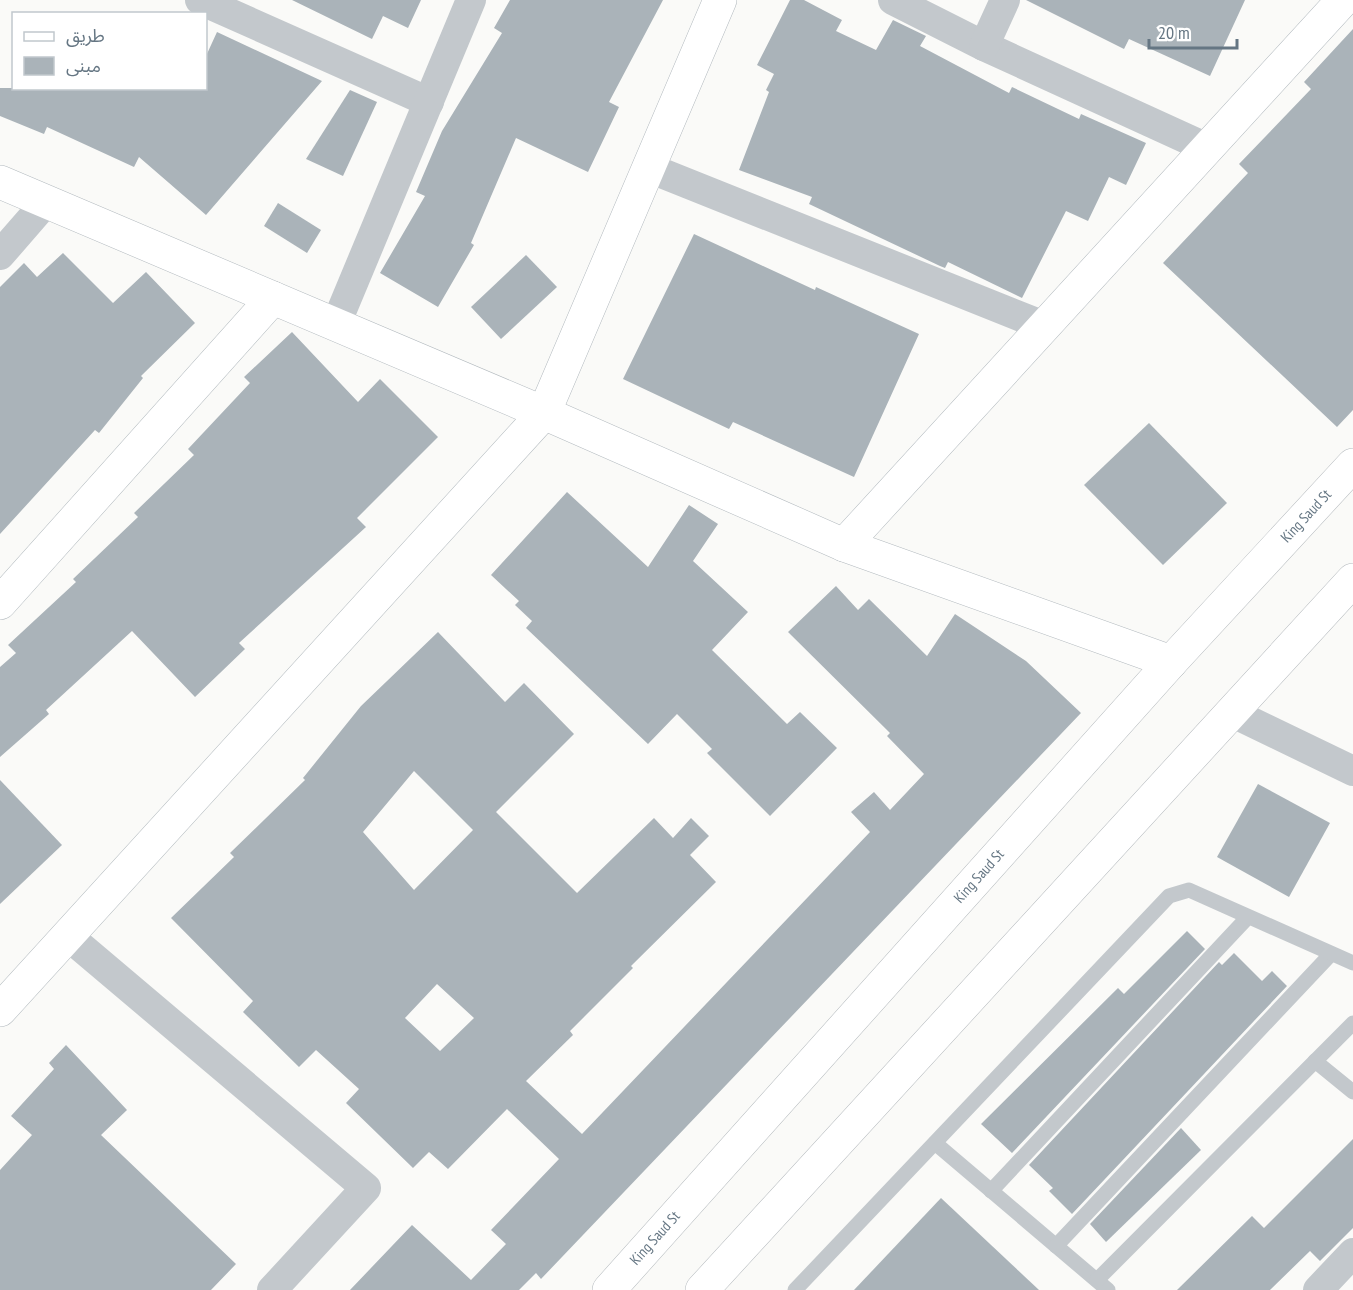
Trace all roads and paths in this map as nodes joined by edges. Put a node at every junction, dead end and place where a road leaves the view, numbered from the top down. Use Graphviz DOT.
graph roads {
  1 [pos="471,0"];
  2 [pos="720,0"];
  3 [pos="893,0"];
  4 [pos="1005,0"];
  5 [pos="1343,0"];
  6 [pos="218,4"];
  7 [pos="984,46"];
  8 [pos="429,102"];
  9 [pos="1207,148"];
  10 [pos="649,168"];
  11 [pos="0,182"];
  12 [pos="46,202"];
  13 [pos="0,255"];
  14 [pos="273,298"];
  15 [pos="336,324"];
  16 [pos="1044,326"];
  17 [pos="544,413"];
  18 [pos="1353,465"];
  19 [pos="844,545"];
  20 [pos="1353,580"];
  21 [pos="0,603"];
  22 [pos="1171,662"];
  23 [pos="1233,713"];
  24 [pos="1353,771"];
  25 [pos="1248,916"];
  26 [pos="68,936"];
  27 [pos="1331,954"];
  28 [pos="1353,963"];
  29 [pos="1,1006"];
  30 [pos="1353,1023"];
  31 [pos="1315,1061"];
  32 [pos="1353,1092"];
  33 [pos="935,1143"];
  34 [pos="991,1191"];
  35 [pos="1056,1246"];
  36 [pos="1353,1252"];
  37 [pos="1102,1285"];
  38 [pos="272,1290"];
  39 [pos="609,1290"];
  40 [pos="702,1290"];
  41 [pos="795,1290"];
  42 [pos="1318,1290"];
  1 -- 8 [label="street"];
  2 -- 10 [label="street"];
  3 -- 7 [label="street"];
  4 -- 7 [label="street"];
  5 -- 9 [label="street"];
  6 -- 8 [label="street"];
  7 -- 9 [label="street"];
  8 -- 15 [label="street"];
  9 -- 16 [label="street"];
  10 -- 16 [label="street"];
  10 -- 17 [label="street"];
  11 -- 12 [label="street"];
  12 -- 13 [label="street"];
  12 -- 14 [label="street"];
  14 -- 15 [label="street"];
  14 -- 21 [label="street"];
  15 -- 17 [label="street"];
  16 -- 19 [label="street"];
  17 -- 19 [label="street"];
  17 -- 26 [label="street"];
  18 -- 22 [label="street, King Saud St"];
  19 -- 22 [label="street"];
  20 -- 23 [label="street"];
  22 -- 39 [label="street, King Saud St"];
  23 -- 24 [label="street"];
  23 -- 40 [label="street"];
  25 -- 27 [label="lane"];
  25 -- 33 [label="lane"];
  25 -- 34 [label="lane"];
  26 -- 29 [label="street"];
  26 -- 38 [label="street"];
  27 -- 28 [label="lane"];
  27 -- 35 [label="lane"];
  30 -- 31 [label="lane"];
  31 -- 32 [label="lane"];
  31 -- 37 [label="lane"];
  33 -- 34 [label="lane"];
  33 -- 41 [label="lane"];
  34 -- 35 [label="lane"];
  35 -- 37 [label="lane"];
  36 -- 42 [label="street"];
}
